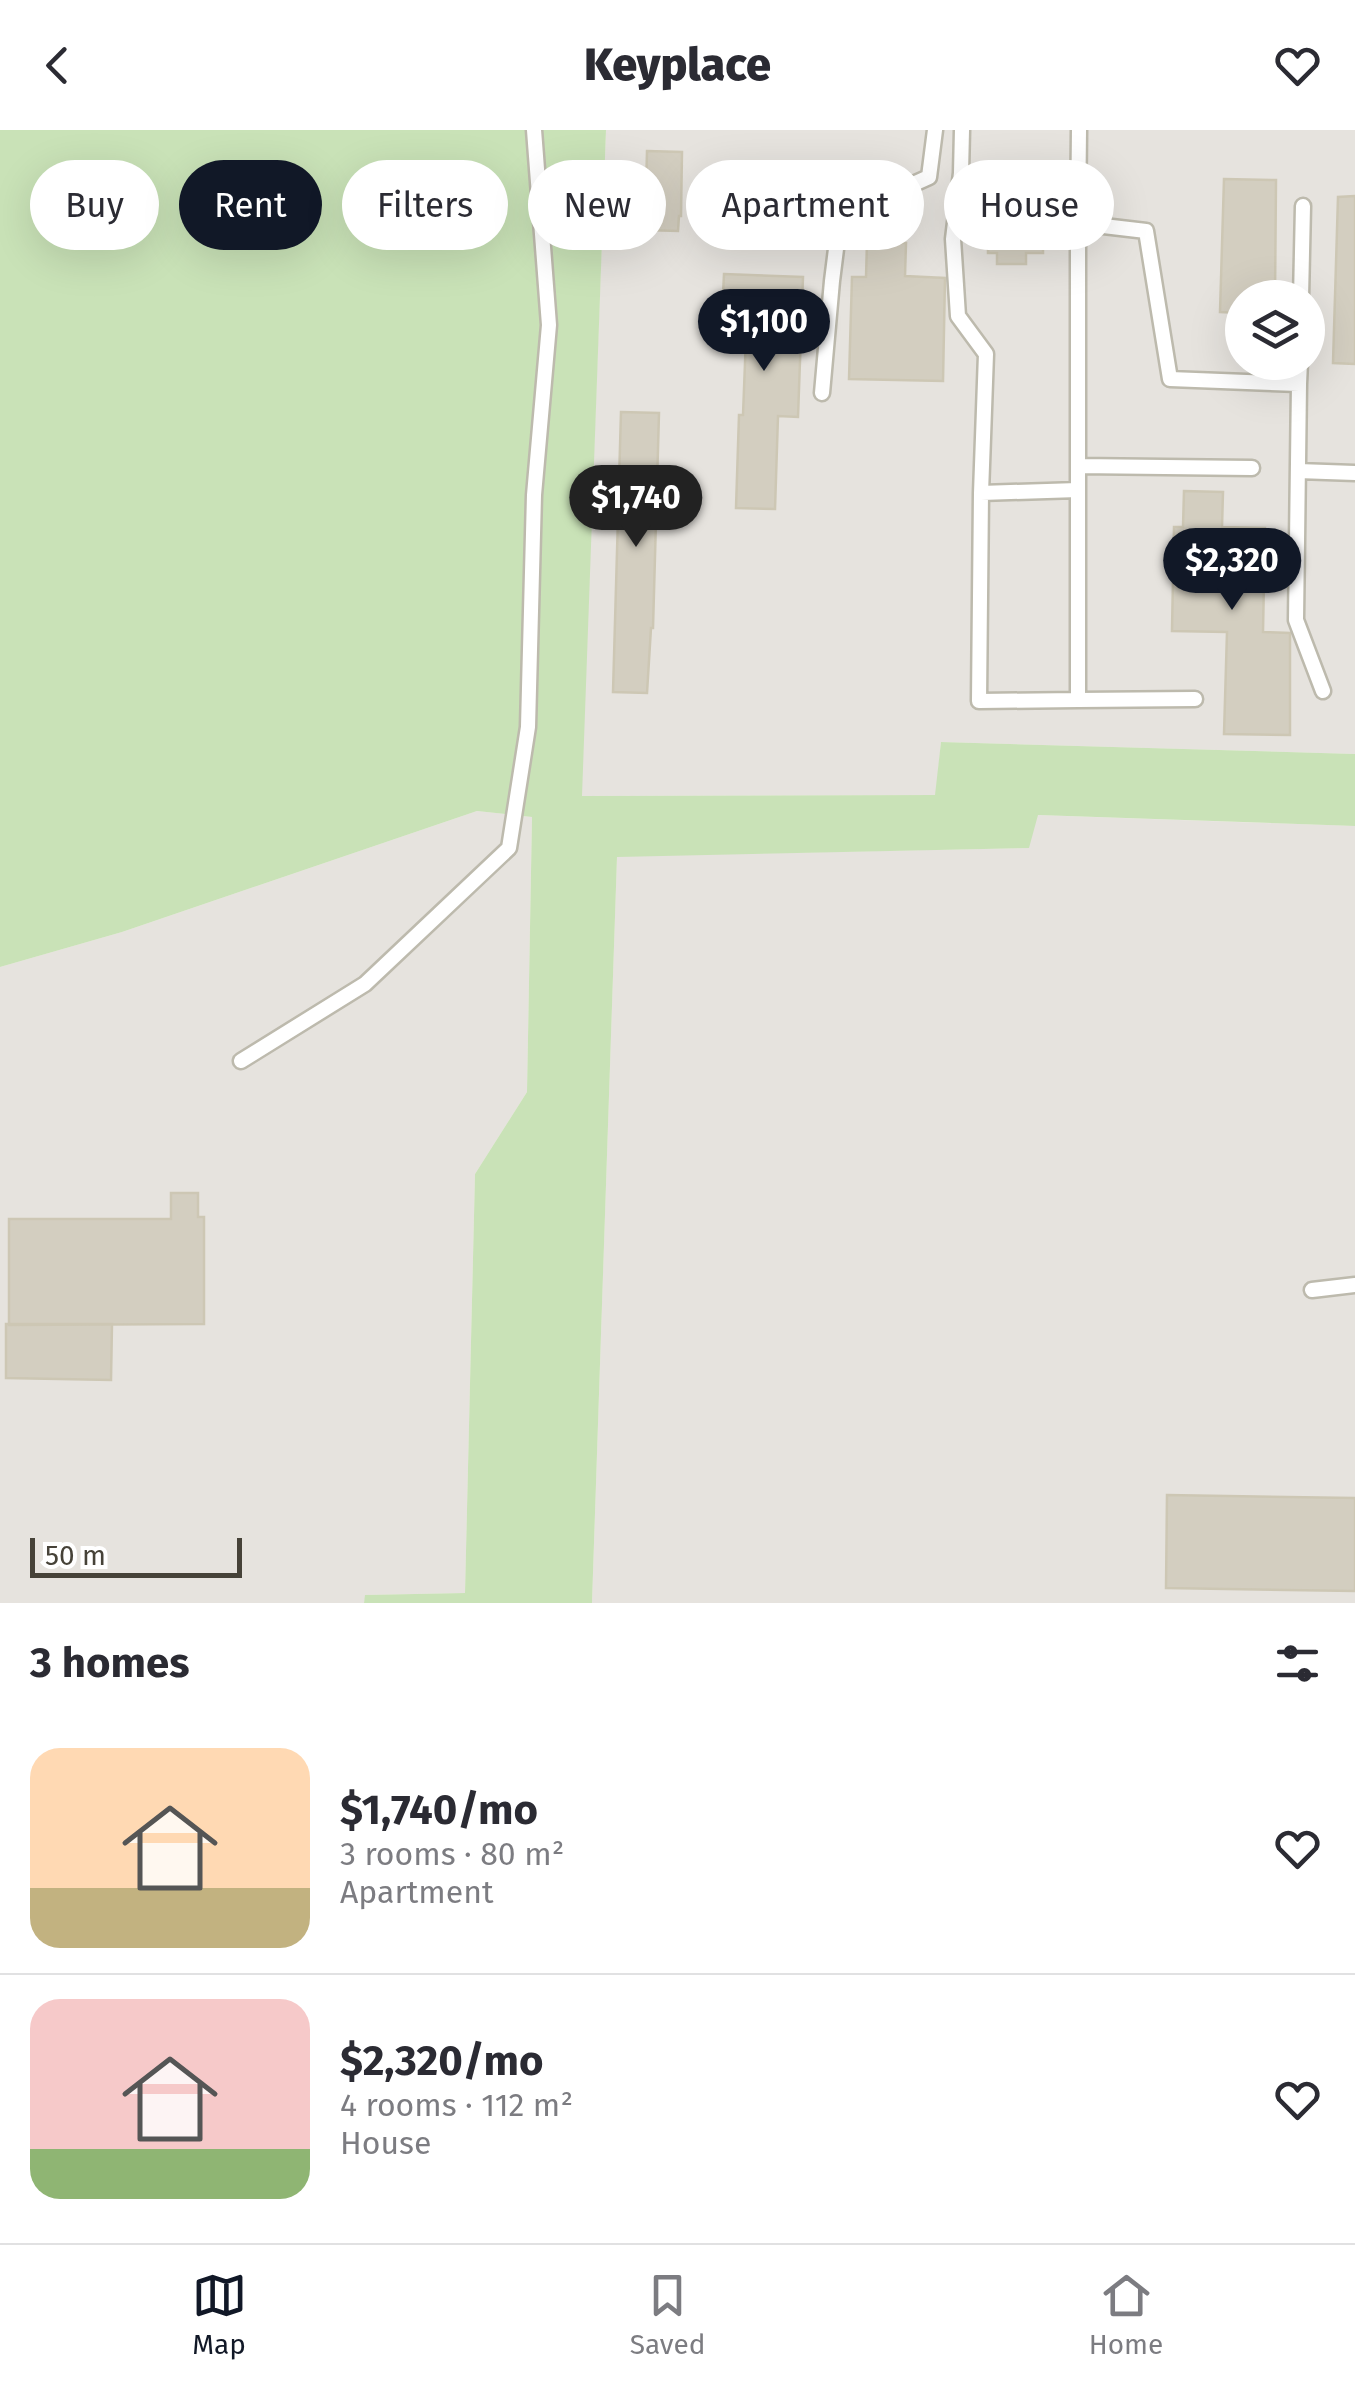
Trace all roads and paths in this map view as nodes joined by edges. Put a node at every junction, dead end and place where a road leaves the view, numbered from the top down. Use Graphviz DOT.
graph roads {
  1 [pos="534,130"];
  2 [pos="934,130"];
  3 [pos="962,130"];
  4 [pos="1079,130"];
  5 [pos="1079,160"];
  6 [pos="1302,206"];
  7 [pos="1114,227"];
  8 [pos="1078,250"];
  9 [pos="1301,280"];
  10 [pos="1299,380"];
  11 [pos="1299,384"];
  12 [pos="822,393"];
  13 [pos="1078,466"];
  14 [pos="1252,468"];
  15 [pos="1298,471"];
  16 [pos="1355,473"];
  17 [pos="1078,490"];
  18 [pos="980,494"];
  19 [pos="1323,692"];
  20 [pos="1195,699"];
  21 [pos="1078,700"];
  22 [pos="241,1061"];
  23 [pos="1355,1285"];
  24 [pos="1312,1290"];
  1 -- 22 [label="lane"];
  2 -- 12 [label="lane"];
  3 -- 18 [label="lane"];
  4 -- 5 [label="lane"];
  6 -- 9 [label="lane"];
  7 -- 11 [label="lane"];
  8 -- 13 [label="lane"];
  10 -- 11 [label="lane"];
  11 -- 15 [label="lane"];
  13 -- 14 [label="lane"];
  13 -- 17 [label="lane"];
  15 -- 16 [label="lane"];
  15 -- 19 [label="lane"];
  17 -- 18 [label="lane"];
  17 -- 21 [label="lane"];
  18 -- 21 [label="lane"];
  20 -- 21 [label="lane"];
  23 -- 24 [label="lane"];
}
